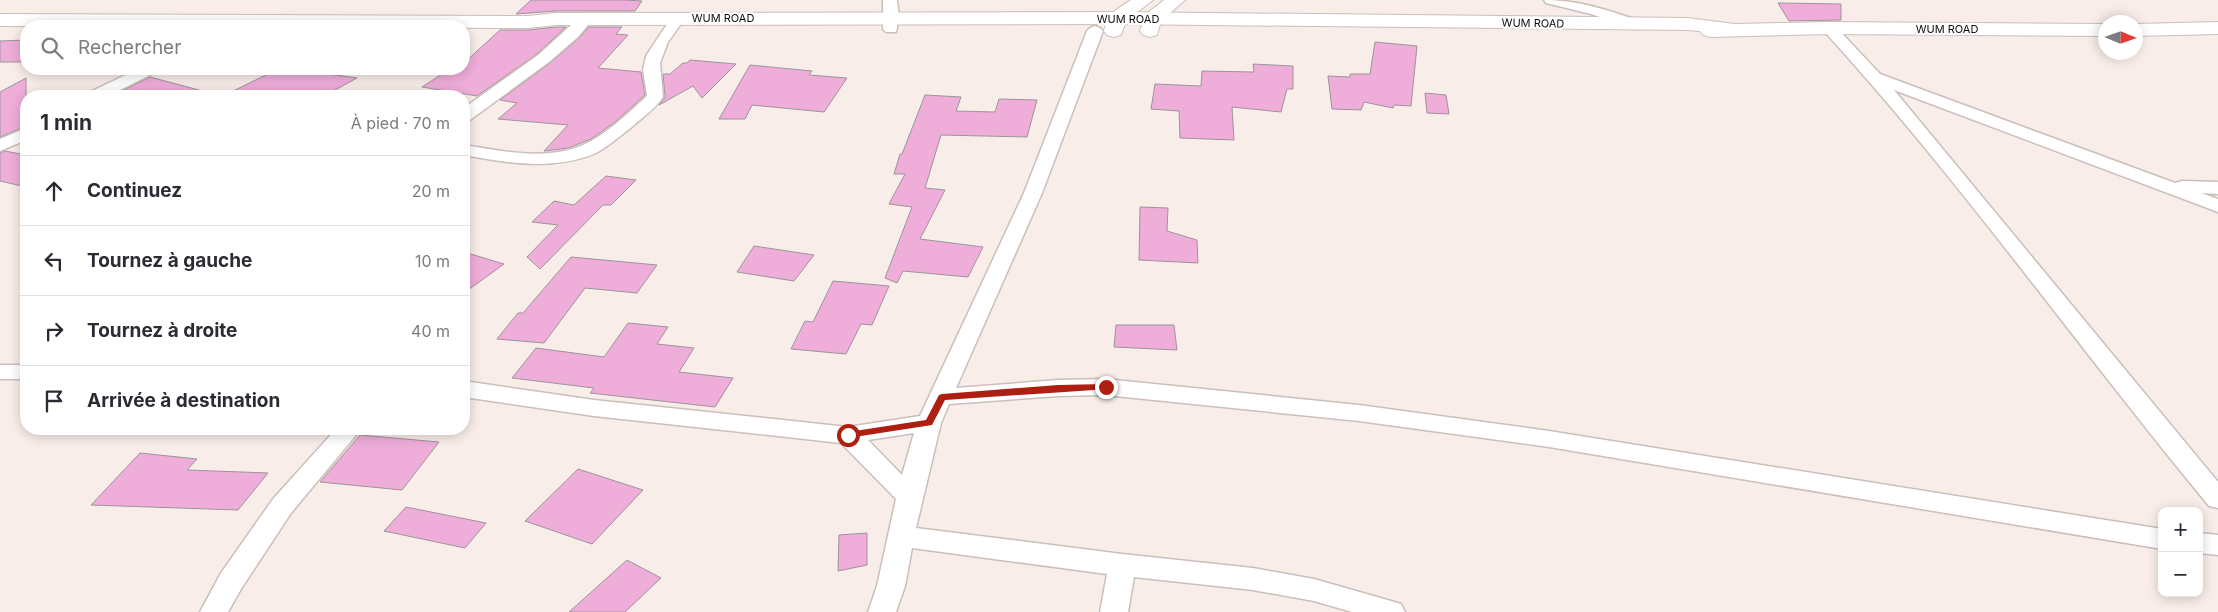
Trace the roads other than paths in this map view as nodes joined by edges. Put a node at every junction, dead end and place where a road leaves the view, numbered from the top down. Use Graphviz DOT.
graph roads {
  1 [pos="1144,0"];
  2 [pos="1176,0"];
  3 [pos="1552,0"];
  4 [pos="1196,1"];
  5 [pos="1576,8"];
  6 [pos="891,16"];
  7 [pos="0,20"];
  8 [pos="20,20"];
  9 [pos="1245,20"];
  10 [pos="470,22"];
  11 [pos="584,22"];
  12 [pos="675,23"];
  13 [pos="1151,25"];
  14 [pos="1109,27"];
  15 [pos="1828,28"];
  16 [pos="2218,28"];
  17 [pos="1729,29"];
  18 [pos="2098,30"];
  19 [pos="2143,30"];
  20 [pos="138,75"];
  21 [pos="1874,77"];
  22 [pos="108,90"];
  23 [pos="470,112"];
  24 [pos="20,136"];
  25 [pos="0,146"];
  26 [pos="470,151"];
  27 [pos="2164,186"];
  28 [pos="2218,188"];
  29 [pos="2218,206"];
  30 [pos="0,372"];
  31 [pos="20,372"];
  32 [pos="470,390"];
  33 [pos="942,397"];
  34 [pos="929,423"];
  35 [pos="344,435"];
  36 [pos="848,435"];
  37 [pos="909,497"];
  38 [pos="2218,499"];
  39 [pos="901,536"];
  40 [pos="2158,538"];
  41 [pos="2203,543"];
  42 [pos="2218,545"];
  43 [pos="1122,565"];
  44 [pos="214,612"];
  45 [pos="882,612"];
  46 [pos="1114,612"];
  47 [pos="1392,612"];
  1 -- 14 [label="main road"];
  2 -- 13 [label="main road"];
  3 -- 5 [label="street"];
  4 -- 9 [label="main road"];
  5 -- 9 [label="main road, WUM ROAD"];
  5 -- 17 [label="main road, WUM ROAD"];
  6 -- 12 [label="main road, WUM ROAD"];
  6 -- 14 [label="main road, WUM ROAD"];
  7 -- 8 [label="main road, WUM ROAD"];
  9 -- 13 [label="main road, WUM ROAD"];
  10 -- 11 [label="main road, WUM ROAD"];
  11 -- 12 [label="main road, WUM ROAD"];
  11 -- 23 [label="street"];
  12 -- 26 [label="street"];
  13 -- 14 [label="main road, WUM ROAD"];
  13 -- 17 [label="main road, WUM ROAD"];
  14 -- 33 [label="street"];
  15 -- 17 [label="main road, WUM ROAD"];
  15 -- 18 [label="main road, WUM ROAD"];
  15 -- 21 [label="street"];
  16 -- 19 [label="main road"];
  20 -- 22 [label="street"];
  21 -- 27 [label="street"];
  21 -- 38 [label="street"];
  24 -- 25 [label="street"];
  27 -- 28 [label="street"];
  27 -- 29 [label="street"];
  30 -- 31 [label="street"];
  32 -- 36 [label="street"];
  33 -- 34 [label="street"];
  33 -- 40 [label="street"];
  34 -- 36 [label="street"];
  34 -- 37 [label="street"];
  35 -- 44 [label="street"];
  36 -- 37 [label="street"];
  37 -- 39 [label="street"];
  39 -- 43 [label="street"];
  39 -- 45 [label="street"];
  41 -- 42 [label="street"];
  43 -- 46 [label="street"];
  43 -- 47 [label="street"];
}
